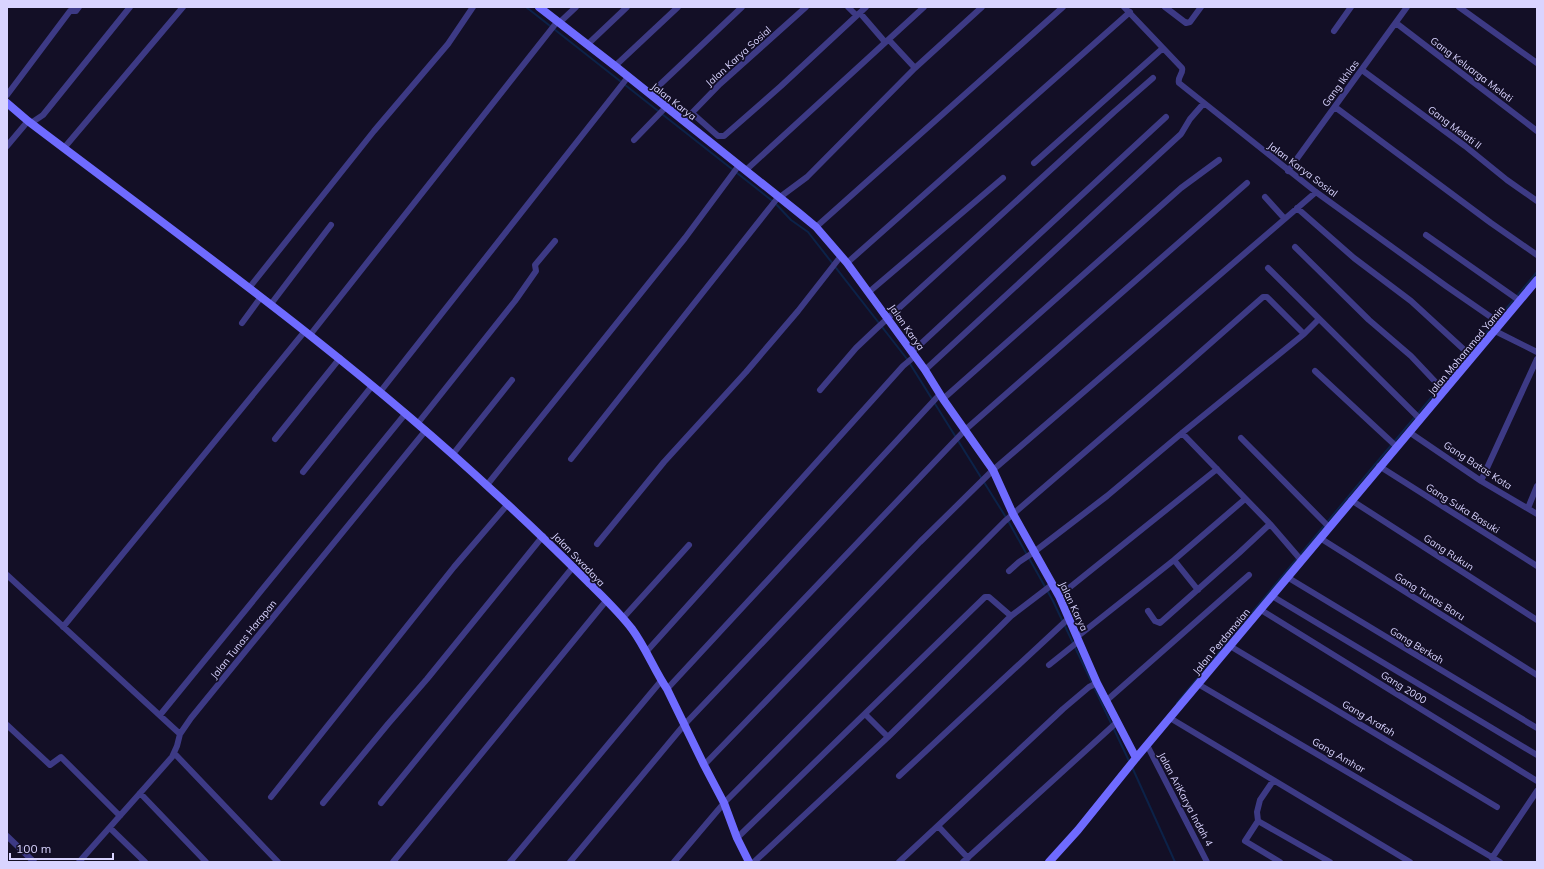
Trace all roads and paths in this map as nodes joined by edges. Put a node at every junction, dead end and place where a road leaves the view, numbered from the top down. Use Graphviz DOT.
graph roads {
  1 [pos="79,7"];
  2 [pos="130,7"];
  3 [pos="183,7"];
  4 [pos="473,7"];
  5 [pos="539,7"];
  6 [pos="576,7"];
  7 [pos="627,7"];
  8 [pos="678,7"];
  9 [pos="742,7"];
  10 [pos="806,7"];
  11 [pos="848,7"];
  12 [pos="866,7"];
  13 [pos="924,7"];
  14 [pos="982,7"];
  15 [pos="1063,7"];
  16 [pos="1124,7"];
  17 [pos="1165,7"];
  18 [pos="1201,7"];
  19 [pos="1351,7"];
  20 [pos="1407,7"];
  21 [pos="1459,7"];
  22 [pos="69,9"];
  23 [pos="1130,12"];
  24 [pos="858,14"];
  25 [pos="1396,23"];
  26 [pos="557,24"];
  27 [pos="1334,31"];
  28 [pos="887,41"];
  29 [pos="588,44"];
  30 [pos="1163,48"];
  31 [pos="1537,63"];
  32 [pos="615,66"];
  33 [pos="915,68"];
  34 [pos="1362,70"];
  35 [pos="627,78"];
  36 [pos="1153,78"];
  37 [pos="650,94"];
  38 [pos="7,95"];
  39 [pos="7,103"];
  40 [pos="1204,103"];
  41 [pos="1335,107"];
  42 [pos="665,108"];
  43 [pos="692,113"];
  44 [pos="1166,117"];
  45 [pos="684,121"];
  46 [pos="29,122"];
  47 [pos="1537,131"];
  48 [pos="634,140"];
  49 [pos="7,146"];
  50 [pos="64,148"];
  51 [pos="1218,160"];
  52 [pos="1034,163"];
  53 [pos="741,168"];
  54 [pos="1288,170"];
  55 [pos="1003,178"];
  56 [pos="1247,183"];
  57 [pos="1316,192"];
  58 [pos="1265,197"];
  59 [pos="776,201"];
  60 [pos="1537,201"];
  61 [pos="1297,208"];
  62 [pos="1284,218"];
  63 [pos="331,225"];
  64 [pos="816,227"];
  65 [pos="1426,235"];
  66 [pos="555,241"];
  67 [pos="1295,247"];
  68 [pos="1537,255"];
  69 [pos="842,259"];
  70 [pos="1268,268"];
  71 [pos="1537,280"];
  72 [pos="249,288"];
  73 [pos="869,292"];
  74 [pos="261,297"];
  75 [pos="1520,301"];
  76 [pos="271,304"];
  77 [pos="1319,318"];
  78 [pos="885,321"];
  79 [pos="242,323"];
  80 [pos="1501,324"];
  81 [pos="1495,331"];
  82 [pos="308,333"];
  83 [pos="1304,334"];
  84 [pos="1537,352"];
  85 [pos="912,356"];
  86 [pos="1472,357"];
  87 [pos="340,358"];
  88 [pos="1537,359"];
  89 [pos="925,370"];
  90 [pos="1315,371"];
  91 [pos="512,380"];
  92 [pos="372,386"];
  93 [pos="1441,389"];
  94 [pos="820,390"];
  95 [pos="380,392"];
  96 [pos="940,397"];
  97 [pos="406,413"];
  98 [pos="1420,419"];
  99 [pos="418,423"];
  100 [pos="426,430"];
  101 [pos="1409,432"];
  102 [pos="963,433"];
  103 [pos="1182,433"];
  104 [pos="1241,438"];
  105 [pos="275,440"];
  106 [pos="1396,446"];
  107 [pos="453,454"];
  108 [pos="571,459"];
  109 [pos="1379,466"];
  110 [pos="1217,469"];
  111 [pos="302,472"];
  112 [pos="990,473"];
  113 [pos="1481,481"];
  114 [pos="487,485"];
  115 [pos="1537,486"];
  116 [pos="1244,499"];
  117 [pos="1351,500"];
  118 [pos="508,504"];
  119 [pos="1528,508"];
  120 [pos="1537,514"];
  121 [pos="1012,515"];
  122 [pos="1270,524"];
  123 [pos="1329,527"];
  124 [pos="543,536"];
  125 [pos="1320,538"];
  126 [pos="597,544"];
  127 [pos="689,545"];
  128 [pos="1030,554"];
  129 [pos="1174,560"];
  130 [pos="1301,560"];
  131 [pos="1537,566"];
  132 [pos="573,567"];
  133 [pos="1009,571"];
  134 [pos="7,575"];
  135 [pos="1249,575"];
  136 [pos="1287,577"];
  137 [pos="1051,585"];
  138 [pos="1198,590"];
  139 [pos="1059,596"];
  140 [pos="1272,596"];
  141 [pos="606,601"];
  142 [pos="1260,610"];
  143 [pos="1148,611"];
  144 [pos="1011,616"];
  145 [pos="623,618"];
  146 [pos="1537,620"];
  147 [pos="1065,621"];
  148 [pos="63,627"];
  149 [pos="1078,639"];
  150 [pos="1230,646"];
  151 [pos="647,651"];
  152 [pos="1049,665"];
  153 [pos="1537,675"];
  154 [pos="661,681"];
  155 [pos="1198,684"];
  156 [pos="1093,685"];
  157 [pos="667,688"];
  158 [pos="1106,701"];
  159 [pos="865,714"];
  160 [pos="160,715"];
  161 [pos="1170,718"];
  162 [pos="7,725"];
  163 [pos="684,725"];
  164 [pos="1113,725"];
  165 [pos="1537,728"];
  166 [pos="180,734"];
  167 [pos="888,737"];
  168 [pos="1146,745"];
  169 [pos="175,754"];
  170 [pos="1135,756"];
  171 [pos="1537,756"];
  172 [pos="704,765"];
  173 [pos="899,776"];
  174 [pos="1273,780"];
  175 [pos="1537,781"];
  176 [pos="1537,791"];
  177 [pos="140,793"];
  178 [pos="271,797"];
  179 [pos="323,803"];
  180 [pos="381,803"];
  181 [pos="724,803"];
  182 [pos="1497,807"];
  183 [pos="120,816"];
  184 [pos="1258,821"];
  185 [pos="938,826"];
  186 [pos="110,828"];
  187 [pos="7,836"];
  188 [pos="737,838"];
  189 [pos="1492,858"];
  190 [pos="966,860"];
  191 [pos="34,862"];
  192 [pos="79,862"];
  193 [pos="145,862"];
  194 [pos="206,862"];
  195 [pos="278,862"];
  196 [pos="393,862"];
  197 [pos="510,862"];
  198 [pos="570,862"];
  199 [pos="674,862"];
  200 [pos="749,862"];
  201 [pos="754,862"];
  202 [pos="899,862"];
  203 [pos="1049,862"];
  204 [pos="1207,862"];
  205 [pos="1280,862"];
  206 [pos="1330,862"];
  207 [pos="1410,862"];
  208 [pos="1500,862"];
  1 -- 22 [label="street"];
  2 -- 46 [label="street"];
  3 -- 50 [label="street"];
  4 -- 72 [label="street"];
  5 -- 26 [label="street, Jalan Karya"];
  6 -- 26 [label="street"];
  7 -- 29 [label="street"];
  8 -- 32 [label="street"];
  9 -- 37 [label="street"];
  10 -- 43 [label="street, Jalan Karya Sosial"];
  11 -- 24 [label="street"];
  12 -- 24 [label="street"];
  13 -- 28 [label="street"];
  14 -- 33 [label="street"];
  15 -- 64 [label="street"];
  16 -- 23 [label="street, Jalan Karya Sosial"];
  17 -- 18 [label="street"];
  19 -- 27 [label="street"];
  20 -- 25 [label="street, Gang Ikhlas"];
  21 -- 31 [label="street"];
  22 -- 38 [label="street"];
  23 -- 30 [label="street, Jalan Karya Sosial"];
  23 -- 69 [label="street"];
  24 -- 28 [label="street"];
  24 -- 43 [label="street"];
  25 -- 34 [label="street, Gang Ikhlas"];
  25 -- 47 [label="street, Gang Keluarga Melati"];
  26 -- 29 [label="street, Jalan Karya"];
  26 -- 82 [label="street"];
  28 -- 33 [label="street"];
  28 -- 53 [label="street"];
  29 -- 32 [label="street, Jalan Karya"];
  30 -- 40 [label="street, Jalan Karya Sosial"];
  30 -- 52 [label="street"];
  32 -- 35 [label="street, Jalan Karya"];
  33 -- 59 [label="street"];
  34 -- 41 [label="street, Gang Ikhlas"];
  34 -- 60 [label="street, Gang Melati II"];
  35 -- 37 [label="street, Jalan Karya"];
  35 -- 95 [label="street"];
  36 -- 78 [label="street"];
  37 -- 42 [label="street, Jalan Karya"];
  39 -- 46 [label="street, Jalan Swadaya"];
  40 -- 54 [label="street, Jalan Karya Sosial"];
  40 -- 89 [label="street"];
  41 -- 54 [label="street, Gang Ikhlas"];
  41 -- 68 [label="street"];
  42 -- 45 [label="street, Jalan Karya"];
  42 -- 48 [label="street"];
  43 -- 45 [label="street, Jalan Karya Sosial"];
  44 -- 85 [label="street"];
  45 -- 53 [label="street, Jalan Karya"];
  46 -- 49 [label="street"];
  46 -- 50 [label="street, Jalan Swadaya"];
  50 -- 72 [label="street, Jalan Swadaya"];
  51 -- 96 [label="street"];
  53 -- 59 [label="street, Jalan Karya"];
  53 -- 114 [label="street"];
  54 -- 57 [label="street, Jalan Karya Sosial"];
  55 -- 73 [label="street"];
  56 -- 102 [label="street"];
  57 -- 61 [label="street"];
  57 -- 80 [label="street, Jalan Karya Sosial"];
  58 -- 62 [label="street"];
  59 -- 64 [label="street, Jalan Karya"];
  59 -- 108 [label="street"];
  61 -- 62 [label="street"];
  61 -- 86 [label="street"];
  62 -- 112 [label="street"];
  63 -- 76 [label="street"];
  64 -- 69 [label="street, Jalan Karya"];
  65 -- 75 [label="street"];
  66 -- 99 [label="street"];
  67 -- 93 [label="street"];
  69 -- 73 [label="street, Jalan Karya"];
  69 -- 126 [label="street"];
  70 -- 77 [label="street"];
  71 -- 75 [label="street, Jalan Mohammad Yamin"];
  72 -- 74 [label="street, Jalan Swadaya"];
  73 -- 78 [label="street, Jalan Karya"];
  74 -- 76 [label="street, Jalan Swadaya"];
  74 -- 79 [label="street"];
  75 -- 80 [label="street, Jalan Mohammad Yamin"];
  76 -- 82 [label="street, Jalan Swadaya"];
  77 -- 83 [label="street"];
  77 -- 98 [label="street"];
  78 -- 85 [label="street, Jalan Karya"];
  78 -- 94 [label="street"];
  80 -- 81 [label="street, Jalan Mohammad Yamin"];
  81 -- 84 [label="street"];
  81 -- 86 [label="street, Jalan Mohammad Yamin"];
  82 -- 87 [label="street, Jalan Swadaya"];
  82 -- 148 [label="street"];
  83 -- 103 [label="street"];
  83 -- 121 [label="street"];
  85 -- 89 [label="street, Jalan Karya"];
  85 -- 151 [label="street"];
  86 -- 93 [label="street, Jalan Mohammad Yamin"];
  87 -- 92 [label="street, Jalan Swadaya"];
  87 -- 105 [label="street"];
  88 -- 113 [label="street"];
  89 -- 96 [label="street, Jalan Karya"];
  90 -- 106 [label="street"];
  91 -- 107 [label="street"];
  92 -- 95 [label="street, Jalan Swadaya"];
  92 -- 111 [label="street"];
  93 -- 98 [label="street, Jalan Mohammad Yamin"];
  95 -- 97 [label="street, Jalan Swadaya"];
  96 -- 102 [label="street, Jalan Karya"];
  96 -- 157 [label="street"];
  97 -- 99 [label="street, Jalan Swadaya"];
  97 -- 160 [label="street"];
  98 -- 101 [label="street, Jalan Mohammad Yamin"];
  99 -- 100 [label="street, Jalan Swadaya"];
  100 -- 107 [label="street, Jalan Swadaya"];
  100 -- 166 [label="street, Jalan Tunas Harapan"];
  101 -- 106 [label="street, Jalan Perdamaian"];
  101 -- 113 [label="street, Gang Batas Kota"];
  102 -- 112 [label="street, Jalan Karya"];
  102 -- 163 [label="street"];
  103 -- 110 [label="street"];
  103 -- 128 [label="street"];
  104 -- 123 [label="street"];
  106 -- 109 [label="street, Jalan Perdamaian"];
  107 -- 114 [label="street, Jalan Swadaya"];
  109 -- 117 [label="street, Jalan Perdamaian"];
  109 -- 131 [label="street, Gang Suka Basuki"];
  110 -- 116 [label="street"];
  110 -- 139 [label="street"];
  112 -- 121 [label="street, Jalan Karya"];
  112 -- 172 [label="street"];
  113 -- 119 [label="street, Gang Batas Kota"];
  114 -- 118 [label="street, Jalan Swadaya"];
  115 -- 119 [label="street"];
  116 -- 122 [label="street"];
  116 -- 129 [label="street"];
  117 -- 123 [label="street, Jalan Perdamaian"];
  117 -- 146 [label="street, Gang Rukun"];
  118 -- 124 [label="street, Jalan Swadaya"];
  118 -- 178 [label="street"];
  119 -- 120 [label="street, Gang Batas Kota"];
  121 -- 128 [label="street, Jalan Karya"];
  121 -- 181 [label="street"];
  122 -- 130 [label="street"];
  122 -- 138 [label="street"];
  123 -- 125 [label="street, Jalan Perdamaian"];
  124 -- 132 [label="street, Jalan Swadaya"];
  124 -- 179 [label="street"];
  125 -- 130 [label="street, Jalan Perdamaian"];
  125 -- 153 [label="street, Gang Tunas Baru"];
  127 -- 145 [label="street"];
  128 -- 133 [label="street"];
  128 -- 137 [label="street, Jalan Karya"];
  129 -- 138 [label="street"];
  129 -- 149 [label="street"];
  130 -- 136 [label="street, Jalan Perdamaian"];
  132 -- 141 [label="street, Jalan Swadaya"];
  132 -- 180 [label="street"];
  134 -- 148 [label="street"];
  135 -- 158 [label="street"];
  136 -- 140 [label="street, Jalan Perdamaian"];
  136 -- 165 [label="street, Gang Berkah"];
  137 -- 139 [label="street, Jalan Karya"];
  137 -- 144 [label="street"];
  138 -- 143 [label="street"];
  139 -- 147 [label="street, Jalan Karya"];
  140 -- 142 [label="street, Jalan Perdamaian"];
  140 -- 171 [label="street"];
  141 -- 145 [label="street, Jalan Swadaya"];
  141 -- 196 [label="street"];
  142 -- 150 [label="street, Jalan Perdamaian"];
  142 -- 175 [label="street, Gang 2000"];
  144 -- 159 [label="street"];
  144 -- 167 [label="street"];
  145 -- 151 [label="street, Jalan Swadaya"];
  147 -- 149 [label="street, Jalan Karya"];
  147 -- 173 [label="street"];
  148 -- 160 [label="street"];
  149 -- 152 [label="street"];
  149 -- 156 [label="street, Jalan Karya"];
  150 -- 155 [label="street, Jalan Perdamaian"];
  150 -- 182 [label="street, Gang Arafah"];
  151 -- 154 [label="street, Jalan Swadaya"];
  154 -- 157 [label="street, Jalan Swadaya"];
  154 -- 197 [label="street"];
  155 -- 161 [label="street, Jalan Perdamaian"];
  155 -- 189 [label="street, Gang Amhar"];
  156 -- 158 [label="street, Jalan Karya"];
  156 -- 185 [label="street"];
  157 -- 163 [label="street, Jalan Swadaya"];
  158 -- 164 [label="street, Jalan Karya"];
  159 -- 167 [label="street"];
  159 -- 188 [label="street"];
  160 -- 166 [label="street"];
  161 -- 168 [label="street, Jalan Perdamaian"];
  161 -- 174 [label="street"];
  162 -- 183 [label="street"];
  163 -- 172 [label="street, Jalan Swadaya"];
  163 -- 198 [label="street"];
  164 -- 170 [label="street, Jalan Karya"];
  164 -- 190 [label="street"];
  166 -- 169 [label="street, Jalan Tunas Harapan"];
  167 -- 201 [label="street"];
  168 -- 170 [label="street, Jalan Perdamaian"];
  168 -- 204 [label="street, Jalan AriKarya Indah 4"];
  169 -- 177 [label="street, Jalan Tunas Harapan"];
  169 -- 195 [label="street"];
  170 -- 203 [label="street, Jalan Perdamaian"];
  172 -- 181 [label="street, Jalan Swadaya"];
  174 -- 184 [label="street"];
  174 -- 207 [label="street"];
  176 -- 189 [label="street"];
  177 -- 183 [label="street, Jalan Tunas Harapan"];
  177 -- 194 [label="street"];
  181 -- 188 [label="street, Jalan Swadaya"];
  181 -- 199 [label="street"];
  183 -- 186 [label="street, Jalan Tunas Harapan"];
  184 -- 205 [label="street"];
  184 -- 206 [label="street"];
  185 -- 190 [label="street"];
  185 -- 202 [label="street"];
  186 -- 192 [label="street, Jalan Tunas Harapan"];
  186 -- 193 [label="street"];
  187 -- 191 [label="street"];
  188 -- 200 [label="street, Jalan Swadaya"];
  189 -- 208 [label="street, Gang Amhar"];
}
